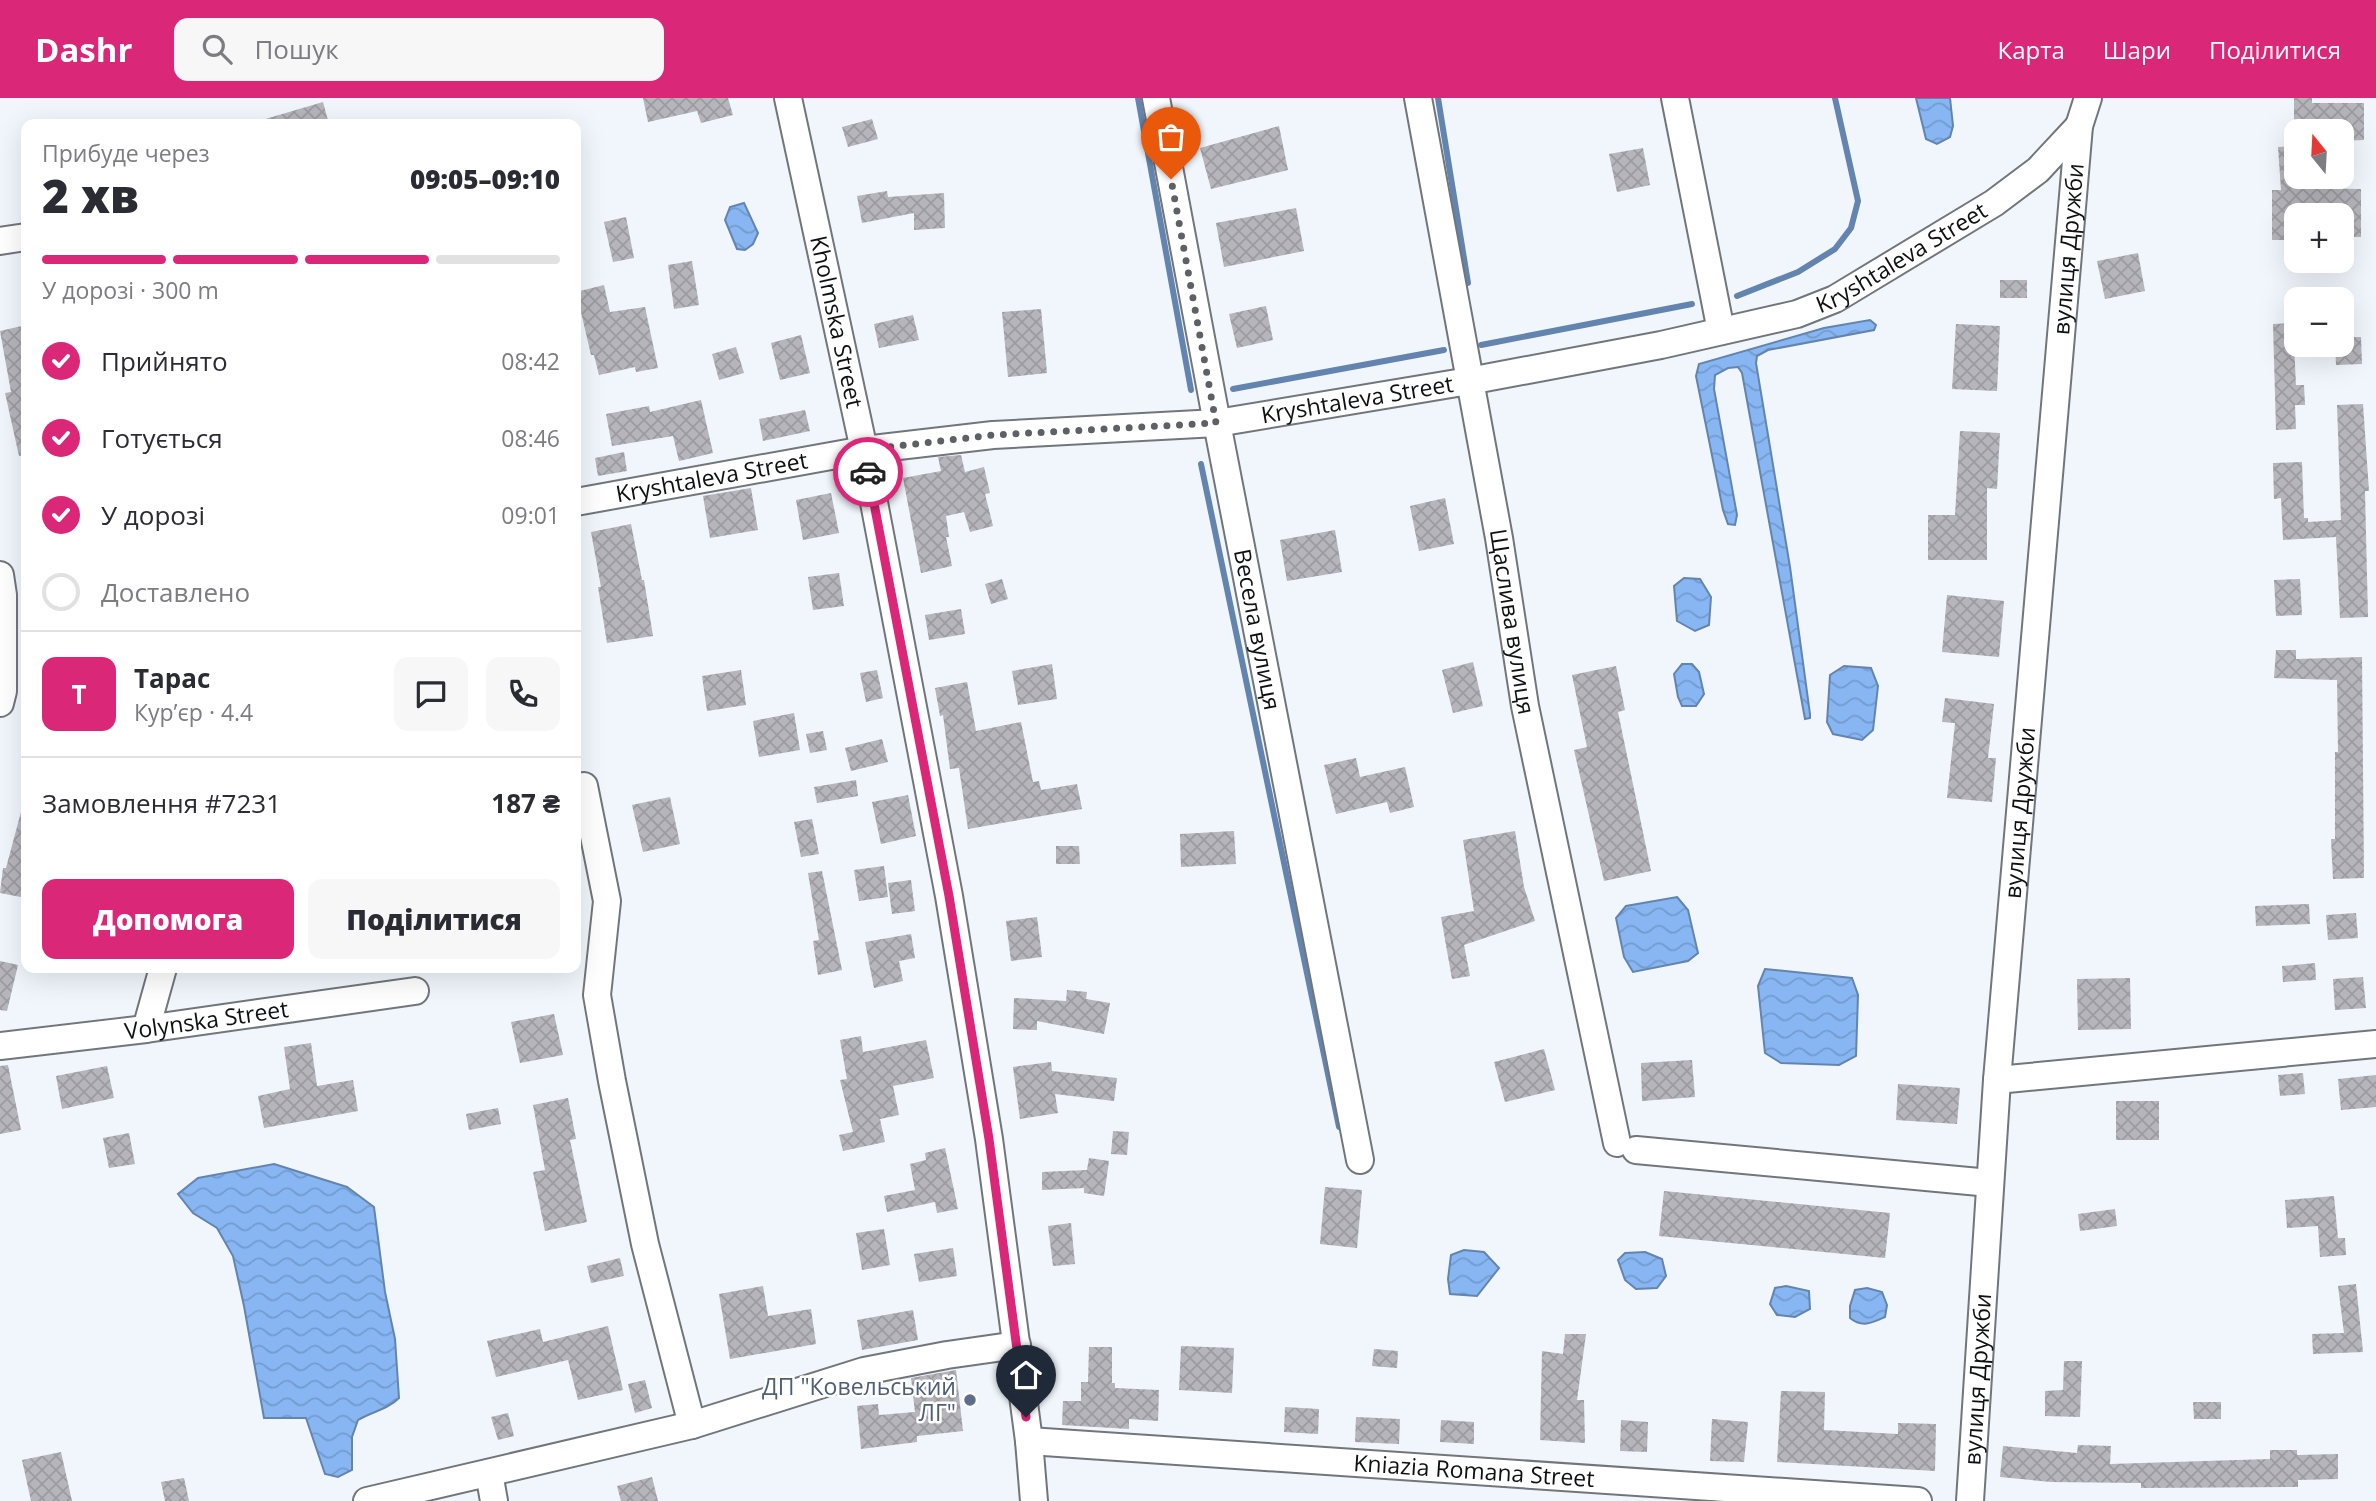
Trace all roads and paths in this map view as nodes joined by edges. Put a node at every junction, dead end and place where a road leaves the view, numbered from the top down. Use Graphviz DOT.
graph roads {
  1 [pos="788,98"];
  2 [pos="1156,98"];
  3 [pos="1418,98"];
  4 [pos="1675,98"];
  5 [pos="2088,98"];
  6 [pos="2079,126"];
  7 [pos="21,238"];
  8 [pos="0,241"];
  9 [pos="1721,331"];
  10 [pos="1469,382"];
  11 [pos="1216,423"];
  12 [pos="863,450"];
  13 [pos="581,501"];
  14 [pos="7,590"];
  15 [pos="0,703"];
  16 [pos="584,786"];
  17 [pos="162,973"];
  18 [pos="415,991"];
  19 [pos="146,1030"];
  20 [pos="2376,1044"];
  21 [pos="0,1045"];
  22 [pos="1997,1080"];
  23 [pos="1360,1160"];
  24 [pos="1990,1183"];
  25 [pos="1017,1345"];
  26 [pos="692,1425"];
  27 [pos="1029,1441"];
  28 [pos="489,1473"];
  29 [pos="367,1501"];
  30 [pos="494,1501"];
  31 [pos="1034,1501"];
  32 [pos="1918,1501"];
  33 [pos="1970,1501"];
  1 -- 12 [label="street, Kholmska Street"];
  2 -- 11 [label="street, Весела вулиця"];
  3 -- 10 [label="street, Щаслива вулиця"];
  4 -- 9 [label="street"];
  5 -- 6 [label="street"];
  6 -- 9 [label="street, Kryshtaleva Street"];
  6 -- 22 [label="street, вулиця Дружби"];
  7 -- 8 [label="street"];
  9 -- 10 [label="street, Kryshtaleva Street"];
  10 -- 11 [label="street, Kryshtaleva Street"];
  10 -- 24 [label="street, Щаслива вулиця"];
  11 -- 12 [label="street, Kryshtaleva Street"];
  11 -- 23 [label="street, Весела вулиця"];
  12 -- 13 [label="street, Kryshtaleva Street"];
  12 -- 25 [label="street, Kholmska Street"];
  14 -- 15 [label="street"];
  16 -- 26 [label="street"];
  17 -- 19 [label="street"];
  18 -- 19 [label="street, Volynska Street"];
  19 -- 21 [label="street, Volynska Street"];
  20 -- 22 [label="street"];
  22 -- 24 [label="street, вулиця Дружби"];
  24 -- 33 [label="street, вулиця Дружби"];
  25 -- 26 [label="street"];
  25 -- 27 [label="street, Kholmska Street"];
  26 -- 28 [label="street"];
  27 -- 31 [label="street, Kholmska Street"];
  27 -- 32 [label="street, Kniazia Romana Street"];
  28 -- 29 [label="street"];
  28 -- 30 [label="street"];
}
